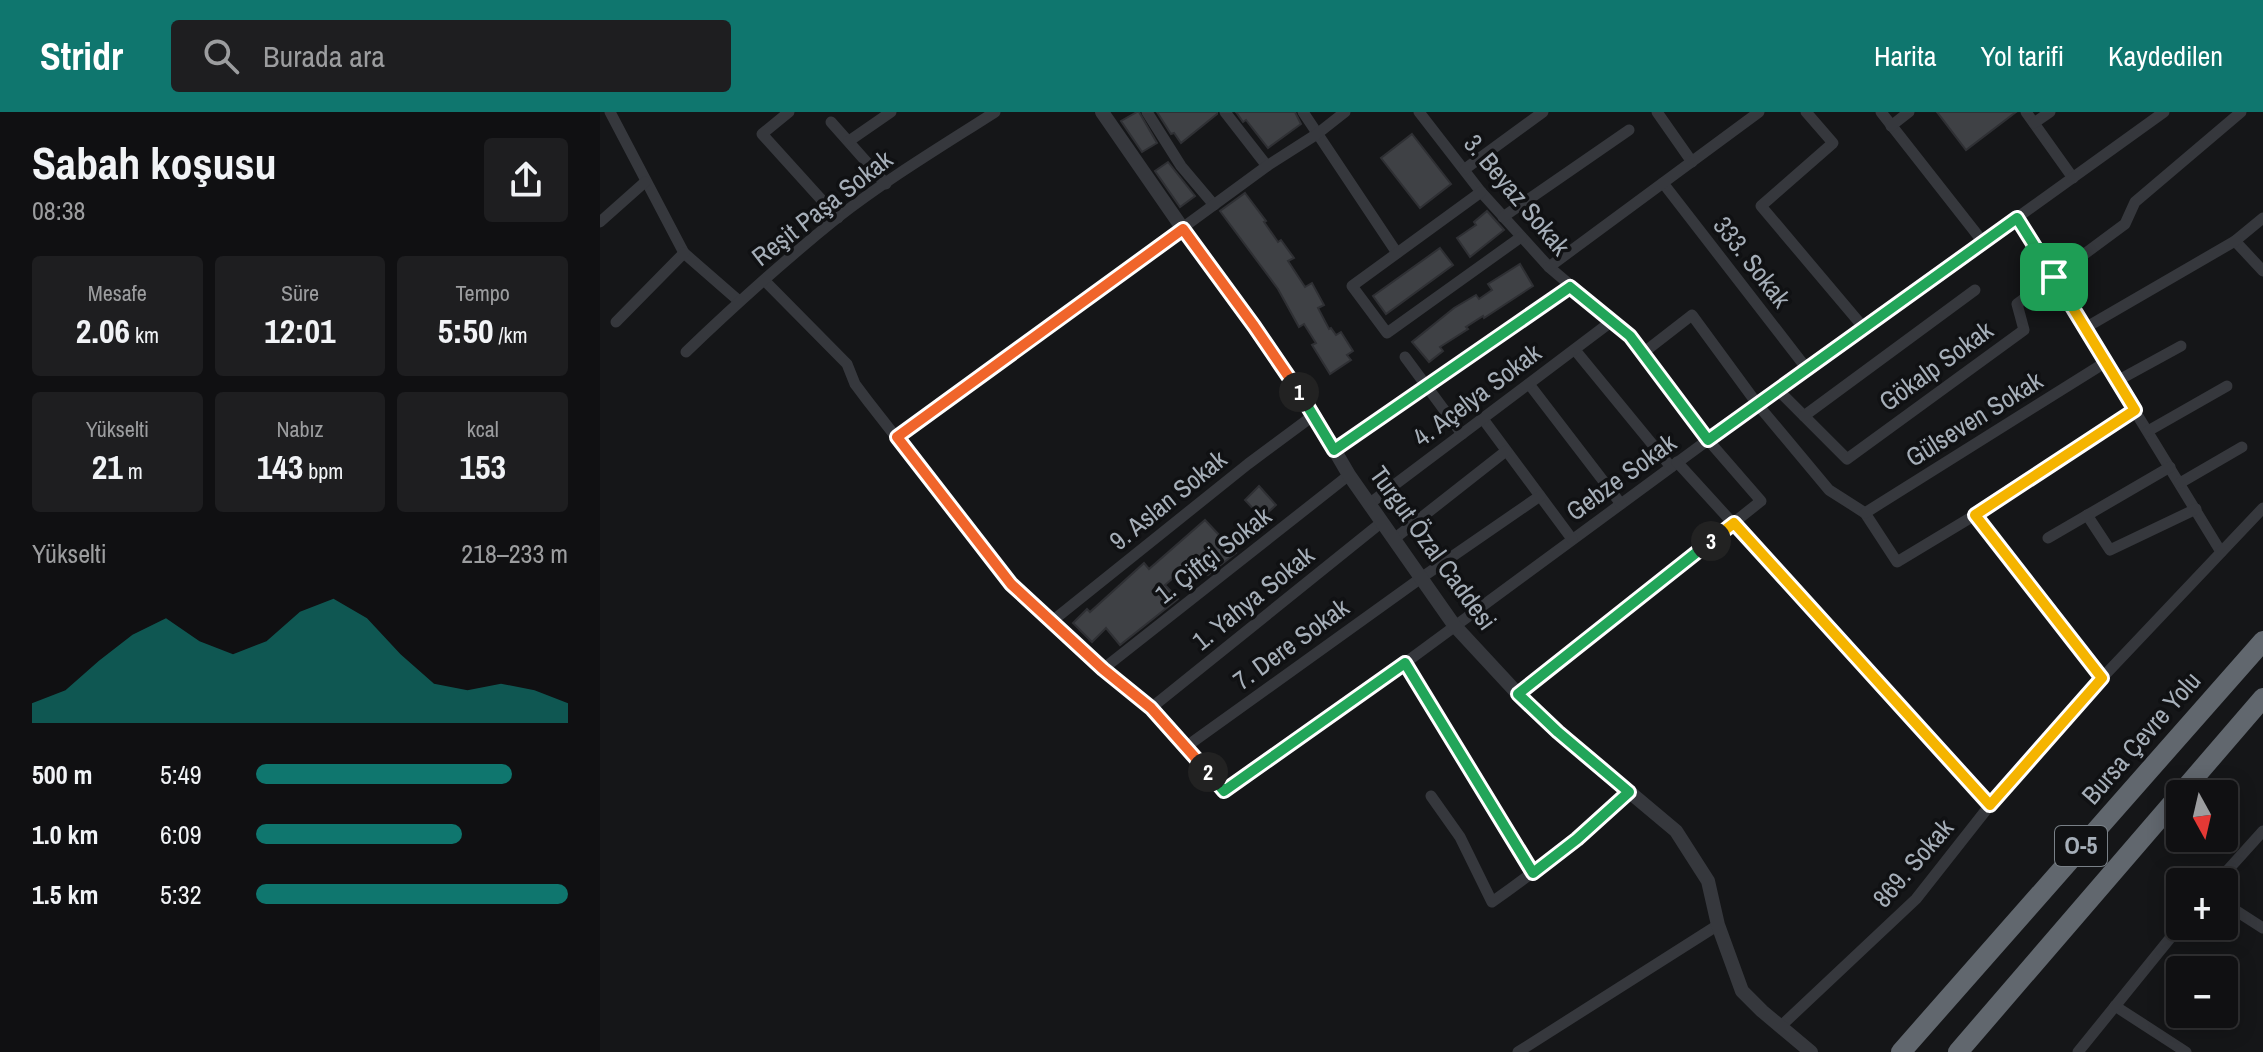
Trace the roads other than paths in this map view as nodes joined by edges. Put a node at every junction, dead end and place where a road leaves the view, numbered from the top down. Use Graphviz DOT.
graph roads {
  1 [pos="610,112"];
  2 [pos="789,112"];
  3 [pos="891,112"];
  4 [pos="995,112"];
  5 [pos="1102,112"];
  6 [pos="1147,112"];
  7 [pos="1225,112"];
  8 [pos="1303,112"];
  9 [pos="1345,112"];
  10 [pos="1419,112"];
  11 [pos="1543,112"];
  12 [pos="1657,112"];
  13 [pos="1806,112"];
  14 [pos="1881,112"];
  15 [pos="1909,112"];
  16 [pos="2026,112"];
  17 [pos="2050,112"];
  18 [pos="2164,112"];
  19 [pos="2241,112"];
  20 [pos="1755,113"];
  21 [pos="831,122"];
  22 [pos="2034,123"];
  23 [pos="1891,126"];
  24 [pos="1629,130"];
  25 [pos="1317,134"];
  26 [pos="849,141"];
  27 [pos="1692,162"];
  28 [pos="1267,166"];
  29 [pos="1465,169"];
  30 [pos="2073,178"];
  31 [pos="645,182"];
  32 [pos="1663,183"];
  33 [pos="886,184"];
  34 [pos="1481,192"];
  35 [pos="1214,205"];
  36 [pos="1503,217"];
  37 [pos="838,218"];
  38 [pos="2017,218"];
  39 [pos="2263,218"];
  40 [pos="600,222"];
  41 [pos="1183,229"];
  42 [pos="1521,237"];
  43 [pos="2235,241"];
  44 [pos="1983,242"];
  45 [pos="684,253"];
  46 [pos="1397,253"];
  47 [pos="1549,267"];
  48 [pos="2263,271"];
  49 [pos="2054,277"];
  50 [pos="765,281"];
  51 [pos="1570,287"];
  52 [pos="1975,290"];
  53 [pos="739,301"];
  54 [pos="1612,321"];
  55 [pos="616,322"];
  56 [pos="1864,328"];
  57 [pos="2085,328"];
  58 [pos="2181,346"];
  59 [pos="1575,350"];
  60 [pos="686,352"];
  61 [pos="1643,353"];
  62 [pos="1405,357"];
  63 [pos="2106,362"];
  64 [pos="1807,369"];
  65 [pos="2117,381"];
  66 [pos="1529,384"];
  67 [pos="1426,386"];
  68 [pos="2227,386"];
  69 [pos="1778,390"];
  70 [pos="1758,405"];
  71 [pos="2135,410"];
  72 [pos="1314,415"];
  73 [pos="1804,416"];
  74 [pos="1483,419"];
  75 [pos="2148,431"];
  76 [pos="1462,434"];
  77 [pos="897,437"];
  78 [pos="1708,440"];
  79 [pos="2242,447"];
  80 [pos="1334,450"];
  81 [pos="1506,451"];
  82 [pos="1674,465"];
  83 [pos="2170,467"];
  84 [pos="1349,475"];
  85 [pos="2180,483"];
  86 [pos="1540,496"];
  87 [pos="1369,504"];
  88 [pos="1621,504"];
  89 [pos="2263,508"];
  90 [pos="2196,509"];
  91 [pos="1865,513"];
  92 [pos="1975,515"];
  93 [pos="2087,515"];
  94 [pos="1382,522"];
  95 [pos="1734,523"];
  96 [pos="2048,538"];
  97 [pos="1394,539"];
  98 [pos="1572,539"];
  99 [pos="2221,552"];
  100 [pos="1421,578"];
  101 [pos="1051,622"];
  102 [pos="1454,625"];
  103 [pos="2263,641"];
  104 [pos="1405,663"];
  105 [pos="1103,669"];
  106 [pos="2102,678"];
  107 [pos="1518,694"];
  108 [pos="2263,698"];
  109 [pos="1151,708"];
  110 [pos="1187,746"];
  111 [pos="1629,792"];
  112 [pos="1431,796"];
  113 [pos="1990,805"];
  114 [pos="2263,831"];
  115 [pos="2230,868"];
  116 [pos="1533,873"];
  117 [pos="2238,912"];
  118 [pos="1718,925"];
  119 [pos="2263,928"];
  120 [pos="2169,940"];
  121 [pos="2115,1006"];
  122 [pos="1781,1026"];
  123 [pos="1809,1050"];
  124 [pos="1518,1052"];
  125 [pos="1901,1052"];
  126 [pos="1958,1052"];
  127 [pos="2078,1052"];
  128 [pos="2186,1052"];
  1 -- 31 [label="street"];
  2 -- 37 [label="street"];
  3 -- 26 [label="street"];
  4 -- 33 [label="street, Reşit Paşa Sokak"];
  5 -- 41 [label="street, Turgut Özal Caddesi"];
  6 -- 35 [label="street"];
  7 -- 28 [label="street"];
  8 -- 25 [label="street"];
  9 -- 25 [label="street"];
  10 -- 29 [label="street, 3. Beyaz Sokak"];
  11 -- 29 [label="street"];
  12 -- 27 [label="street"];
  13 -- 56 [label="street"];
  14 -- 23 [label="street"];
  15 -- 23 [label="street"];
  16 -- 22 [label="street"];
  17 -- 22 [label="street"];
  18 -- 30 [label="street, Gebze Sokak"];
  19 -- 49 [label="street, Gökalp Sokak"];
  20 -- 27 [label="street"];
  21 -- 26 [label="street"];
  22 -- 30 [label="street"];
  23 -- 44 [label="street"];
  24 -- 36 [label="street"];
  25 -- 28 [label="street"];
  25 -- 46 [label="street"];
  26 -- 33 [label="street"];
  27 -- 32 [label="street"];
  28 -- 35 [label="street"];
  29 -- 34 [label="street, 3. Beyaz Sokak"];
  30 -- 38 [label="street, Gebze Sokak"];
  31 -- 40 [label="street"];
  31 -- 45 [label="street"];
  32 -- 47 [label="street"];
  32 -- 64 [label="street, 333. Sokak"];
  33 -- 37 [label="street, Reşit Paşa Sokak"];
  34 -- 36 [label="street, 3. Beyaz Sokak"];
  34 -- 46 [label="street"];
  35 -- 41 [label="street"];
  36 -- 42 [label="street, 3. Beyaz Sokak"];
  37 -- 50 [label="street, Reşit Paşa Sokak"];
  38 -- 44 [label="street, Gebze Sokak"];
  38 -- 49 [label="street"];
  39 -- 43 [label="street"];
  41 -- 72 [label="street, Turgut Özal Caddesi"];
  41 -- 77 [label="street"];
  42 -- 46 [label="street"];
  42 -- 47 [label="street, 3. Beyaz Sokak"];
  43 -- 48 [label="street"];
  43 -- 57 [label="street"];
  44 -- 56 [label="street, Gebze Sokak"];
  45 -- 53 [label="street"];
  45 -- 55 [label="street"];
  47 -- 51 [label="street, 3. Beyaz Sokak"];
  49 -- 57 [label="street"];
  49 -- 73 [label="street, Gökalp Sokak"];
  50 -- 53 [label="street, Reşit Paşa Sokak"];
  50 -- 77 [label="street"];
  51 -- 54 [label="street, 3. Beyaz Sokak"];
  51 -- 67 [label="street"];
  52 -- 73 [label="street"];
  53 -- 60 [label="street, Reşit Paşa Sokak"];
  54 -- 59 [label="street, 4. Açelya Sokak"];
  54 -- 61 [label="street, 3. Beyaz Sokak"];
  56 -- 64 [label="street, Gebze Sokak"];
  57 -- 63 [label="street"];
  58 -- 65 [label="street"];
  59 -- 66 [label="street, 4. Açelya Sokak"];
  59 -- 82 [label="street"];
  61 -- 70 [label="street"];
  61 -- 78 [label="street, 3. Beyaz Sokak"];
  62 -- 67 [label="street"];
  63 -- 65 [label="street"];
  63 -- 91 [label="street, Gülseven Sokak"];
  64 -- 69 [label="street, Gebze Sokak"];
  65 -- 71 [label="street"];
  66 -- 74 [label="street, 4. Açelya Sokak"];
  66 -- 88 [label="street"];
  67 -- 76 [label="street"];
  67 -- 80 [label="street"];
  68 -- 75 [label="street"];
  69 -- 70 [label="street, Gebze Sokak"];
  69 -- 73 [label="street"];
  70 -- 78 [label="street, Gebze Sokak"];
  70 -- 91 [label="street"];
  71 -- 75 [label="street"];
  71 -- 92 [label="street"];
  72 -- 80 [label="street, Turgut Özal Caddesi"];
  72 -- 101 [label="street, 9. Aslan Sokak"];
  74 -- 76 [label="street, 4. Açelya Sokak"];
  74 -- 81 [label="street"];
  75 -- 83 [label="street"];
  76 -- 87 [label="street, 4. Açelya Sokak"];
  77 -- 101 [label="street"];
  78 -- 82 [label="street, Gebze Sokak"];
  78 -- 95 [label="street, 3. Beyaz Sokak"];
  79 -- 85 [label="street"];
  80 -- 84 [label="street, Turgut Özal Caddesi"];
  81 -- 86 [label="street"];
  81 -- 97 [label="street"];
  82 -- 88 [label="street, Gebze Sokak"];
  82 -- 95 [label="street"];
  83 -- 85 [label="street"];
  83 -- 93 [label="street"];
  84 -- 87 [label="street, Turgut Özal Caddesi"];
  84 -- 105 [label="street, 1. Çiftçi Sokak"];
  85 -- 90 [label="street"];
  86 -- 98 [label="street"];
  86 -- 100 [label="street, 7. Dere Sokak"];
  87 -- 94 [label="street, Turgut Özal Caddesi"];
  88 -- 98 [label="street, Gebze Sokak"];
  89 -- 99 [label="street, 869. Sokak"];
  90 -- 93 [label="street"];
  90 -- 99 [label="street"];
  91 -- 92 [label="street"];
  92 -- 106 [label="street"];
  93 -- 96 [label="street"];
  94 -- 97 [label="street, Turgut Özal Caddesi"];
  94 -- 109 [label="street, 1. Yahya Sokak"];
  95 -- 107 [label="street, 3. Beyaz Sokak"];
  95 -- 113 [label="street"];
  97 -- 100 [label="street, Turgut Özal Caddesi"];
  98 -- 102 [label="street, Gebze Sokak"];
  99 -- 106 [label="street, 869. Sokak"];
  100 -- 102 [label="street, Turgut Özal Caddesi"];
  100 -- 110 [label="street, 7. Dere Sokak"];
  101 -- 105 [label="street"];
  102 -- 104 [label="street, Gebze Sokak"];
  102 -- 107 [label="street, Turgut Özal Caddesi"];
  103 -- 125 [label="highway, Bursa Çevre Yolu / O-5"];
  104 -- 110 [label="street, Gebze Sokak"];
  104 -- 116 [label="street"];
  105 -- 109 [label="street"];
  106 -- 113 [label="street, 869. Sokak"];
  107 -- 111 [label="street, Turgut Özal Caddesi"];
  108 -- 126 [label="highway, O-5"];
  109 -- 110 [label="street"];
  111 -- 116 [label="street"];
  111 -- 118 [label="street, Turgut Özal Caddesi"];
  112 -- 116 [label="street"];
  113 -- 122 [label="street, 869. Sokak"];
  114 -- 115 [label="street"];
  117 -- 119 [label="street"];
  118 -- 122 [label="street, Turgut Özal Caddesi"];
  118 -- 124 [label="street"];
  120 -- 121 [label="street"];
  121 -- 127 [label="street"];
  121 -- 128 [label="street"];
  122 -- 123 [label="street, Turgut Özal Caddesi"];
}
